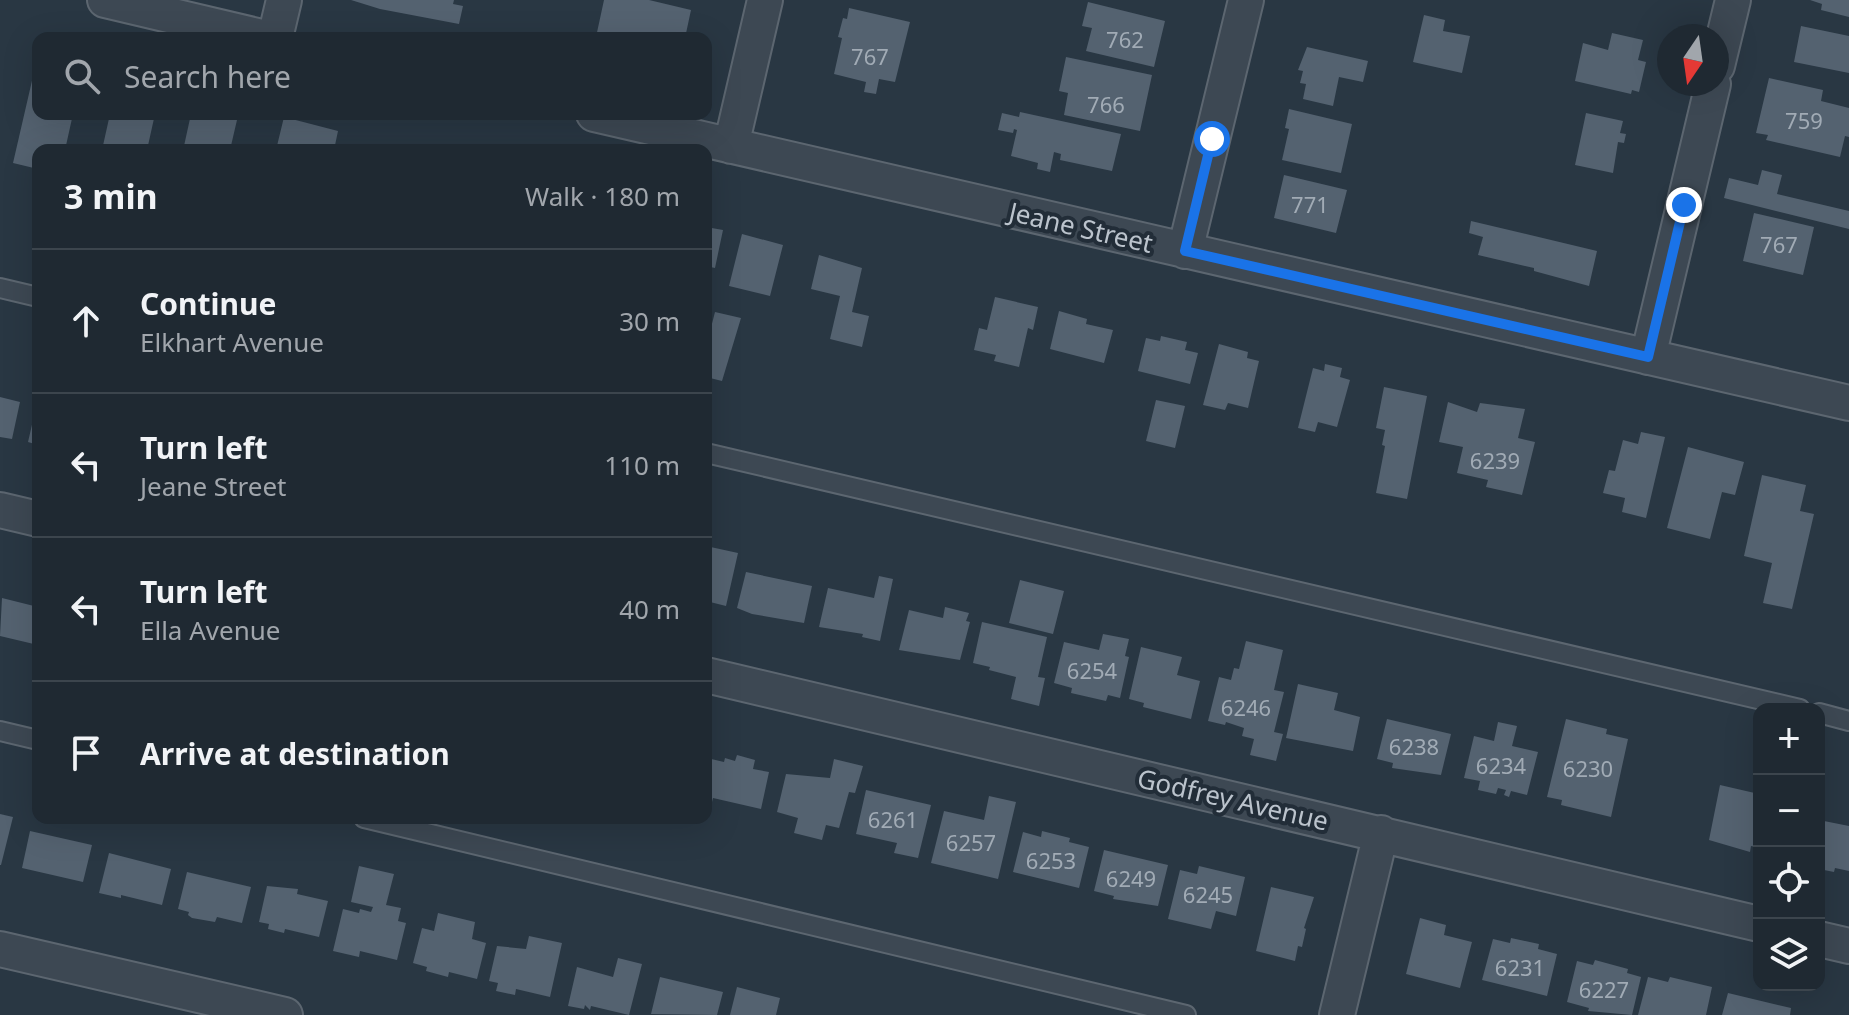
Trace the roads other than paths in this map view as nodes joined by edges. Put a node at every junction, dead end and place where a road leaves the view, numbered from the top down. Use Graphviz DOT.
graph roads {
  1 [pos="105,0"];
  2 [pos="284,0"];
  3 [pos="765,0"];
  4 [pos="1246,0"];
  5 [pos="1733,0"];
  6 [pos="1727,24"];
  7 [pos="241,32"];
  8 [pos="276,32"];
  9 [pos="1710,96"];
  10 [pos="620,120"];
  11 [pos="731,146"];
  12 [pos="1185,251"];
  13 [pos="0,288"];
  14 [pos="32,296"];
  15 [pos="1648,357"];
  16 [pos="1849,403"];
  17 [pos="712,454"];
  18 [pos="0,510"];
  19 [pos="32,518"];
  20 [pos="712,676"];
  21 [pos="1774,703"];
  22 [pos="1825,715"];
  23 [pos="1849,721"];
  24 [pos="0,731"];
  25 [pos="32,739"];
  26 [pos="389,824"];
  27 [pos="1381,833"];
  28 [pos="1753,923"];
  29 [pos="1825,940"];
  30 [pos="1849,946"];
  31 [pos="0,949"];
  32 [pos="285,1015"];
  33 [pos="1186,1015"];
  34 [pos="1337,1015"];
  1 -- 7 [label="street"];
  2 -- 8 [label="street"];
  3 -- 11 [label="street"];
  4 -- 12 [label="street"];
  5 -- 6 [label="street"];
  9 -- 15 [label="street"];
  10 -- 11 [label="street, Jeane Street"];
  11 -- 12 [label="street, Jeane Street"];
  12 -- 15 [label="street, Jeane Street"];
  13 -- 14 [label="lane"];
  15 -- 16 [label="street, Jeane Street"];
  17 -- 21 [label="lane"];
  18 -- 19 [label="street"];
  20 -- 27 [label="street, Godfrey Avenue"];
  22 -- 23 [label="lane"];
  24 -- 25 [label="lane"];
  26 -- 33 [label="lane"];
  27 -- 28 [label="street, Godfrey Avenue"];
  27 -- 34 [label="street"];
  29 -- 30 [label="street"];
  31 -- 32 [label="street"];
}
